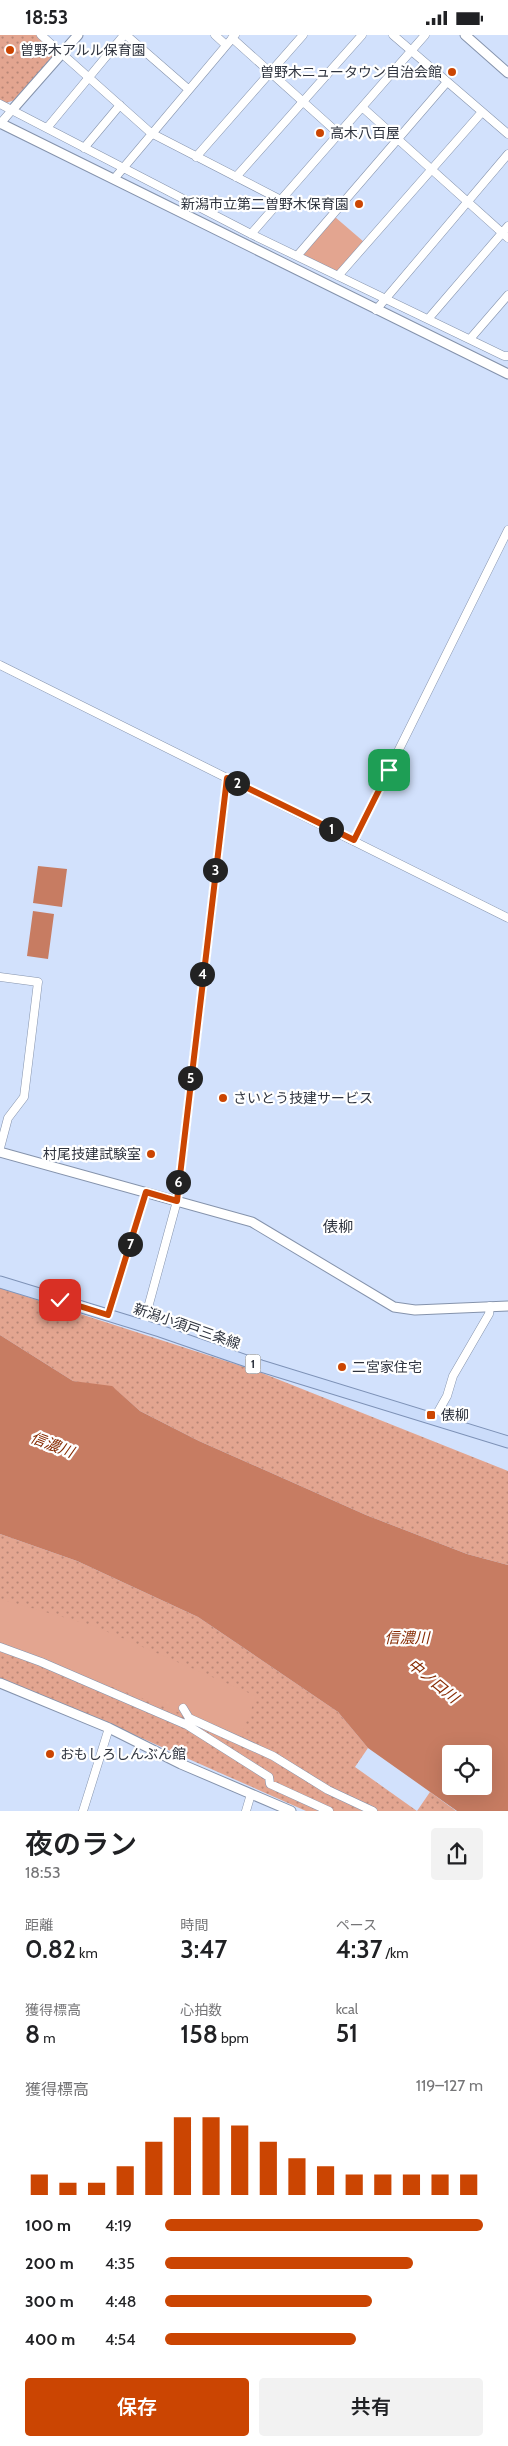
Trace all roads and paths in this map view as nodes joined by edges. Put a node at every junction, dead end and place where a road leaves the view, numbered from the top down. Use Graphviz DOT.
graph roads {
  1 [pos="42,35"];
  2 [pos="78,35"];
  3 [pos="125,35"];
  4 [pos="214,35"];
  5 [pos="303,35"];
  6 [pos="362,35"];
  7 [pos="392,35"];
  8 [pos="425,35"];
  9 [pos="464,35"];
  10 [pos="233,37"];
  11 [pos="226,45"];
  12 [pos="411,51"];
  13 [pos="62,53"];
  14 [pos="270,72"];
  15 [pos="508,73"];
  16 [pos="89,77"];
  17 [pos="447,82"];
  18 [pos="188,89"];
  19 [pos="303,101"];
  20 [pos="0,103"];
  21 [pos="120,105"];
  22 [pos="362,107"];
  23 [pos="12,109"];
  24 [pos="482,112"];
  25 [pos="0,123"];
  26 [pos="47,128"];
  27 [pos="151,133"];
  28 [pos="339,133"];
  29 [pos="508,134"];
  30 [pos="398,140"];
  31 [pos="84,148"];
  32 [pos="508,154"];
  33 [pos="196,157"];
  34 [pos="122,168"];
  35 [pos="431,170"];
  36 [pos="236,177"];
  37 [pos="114,179"];
  38 [pos="281,200"];
  39 [pos="468,203"];
  40 [pos="508,226"];
  41 [pos="251,234"];
  42 [pos="505,235"];
  43 [pos="297,256"];
  44 [pos="338,276"];
  45 [pos="508,295"];
  46 [pos="384,299"];
  47 [pos="376,310"];
  48 [pos="429,318"];
  49 [pos="470,339"];
  50 [pos="508,356"];
  51 [pos="508,374"];
  52 [pos="508,530"];
  53 [pos="0,665"];
  54 [pos="227,778"];
  55 [pos="354,840"];
  56 [pos="508,918"];
  57 [pos="0,977"];
  58 [pos="0,1148"];
  59 [pos="0,1152"];
  60 [pos="146,1192"];
  61 [pos="177,1201"];
  62 [pos="0,1282"];
  63 [pos="490,1306"];
  64 [pos="508,1306"];
  65 [pos="108,1315"];
  66 [pos="143,1326"];
  67 [pos="434,1419"];
  68 [pos="508,1442"];
  69 [pos="0,1647"];
  70 [pos="0,1683"];
  71 [pos="183,1707"];
  72 [pos="188,1721"];
  73 [pos="109,1728"];
  74 [pos="251,1794"];
  75 [pos="83,1811"];
  76 [pos="246,1811"];
  77 [pos="292,1811"];
  78 [pos="329,1811"];
  79 [pos="373,1811"];
  1 -- 13 [label="street"];
  2 -- 13 [label="street"];
  3 -- 16 [label="street"];
  3 -- 18 [label="street"];
  4 -- 11 [label="street"];
  5 -- 14 [label="street"];
  6 -- 19 [label="street"];
  7 -- 12 [label="street"];
  8 -- 12 [label="street"];
  9 -- 15 [label="street"];
  10 -- 11 [label="street"];
  10 -- 14 [label="street"];
  11 -- 18 [label="street"];
  12 -- 17 [label="street"];
  12 -- 22 [label="street"];
  13 -- 16 [label="street"];
  13 -- 23 [label="street"];
  14 -- 19 [label="street"];
  14 -- 33 [label="street"];
  16 -- 21 [label="street"];
  16 -- 26 [label="street"];
  17 -- 24 [label="street"];
  17 -- 30 [label="street"];
  18 -- 27 [label="street"];
  19 -- 28 [label="street"];
  19 -- 36 [label="street"];
  20 -- 23 [label="street"];
  21 -- 27 [label="street"];
  21 -- 31 [label="street"];
  22 -- 28 [label="street"];
  22 -- 30 [label="street"];
  23 -- 25 [label="street"];
  23 -- 26 [label="street"];
  24 -- 29 [label="street"];
  24 -- 35 [label="street"];
  25 -- 37 [label="street"];
  26 -- 31 [label="street"];
  27 -- 33 [label="street"];
  27 -- 34 [label="street"];
  28 -- 38 [label="street"];
  30 -- 35 [label="street"];
  30 -- 43 [label="street"];
  31 -- 34 [label="street"];
  32 -- 39 [label="street"];
  33 -- 36 [label="street"];
  34 -- 37 [label="street"];
  34 -- 41 [label="street"];
  35 -- 39 [label="street"];
  35 -- 44 [label="street"];
  36 -- 38 [label="street"];
  37 -- 47 [label="street"];
  38 -- 41 [label="street"];
  39 -- 42 [label="street"];
  39 -- 46 [label="street"];
  40 -- 42 [label="street"];
  41 -- 43 [label="street"];
  42 -- 48 [label="street"];
  43 -- 44 [label="street"];
  44 -- 46 [label="street"];
  45 -- 49 [label="street"];
  46 -- 47 [label="street"];
  46 -- 48 [label="street"];
  47 -- 51 [label="street"];
  48 -- 49 [label="street"];
  49 -- 50 [label="street"];
  52 -- 55 [label="street"];
  53 -- 54 [label="street"];
  54 -- 55 [label="street"];
  54 -- 61 [label="street"];
  55 -- 56 [label="street"];
  57 -- 58 [label="street"];
  59 -- 60 [label="street"];
  60 -- 61 [label="street"];
  60 -- 65 [label="street"];
  61 -- 63 [label="street"];
  61 -- 66 [label="street"];
  62 -- 65 [label="main road, 新潟小須戸三条線 / 1"];
  63 -- 64 [label="street"];
  63 -- 67 [label="street"];
  65 -- 66 [label="main road, 新潟小須戸三条線 / 1"];
  66 -- 67 [label="main road, 新潟小須戸三条線 / 1"];
  67 -- 68 [label="main road, 新潟小須戸三条線 / 1"];
  69 -- 72 [label="street"];
  70 -- 73 [label="street"];
  71 -- 72 [label="street"];
  72 -- 78 [label="street"];
  72 -- 79 [label="street"];
  73 -- 74 [label="street"];
  73 -- 75 [label="street"];
  74 -- 76 [label="street"];
  74 -- 77 [label="street"];
}
